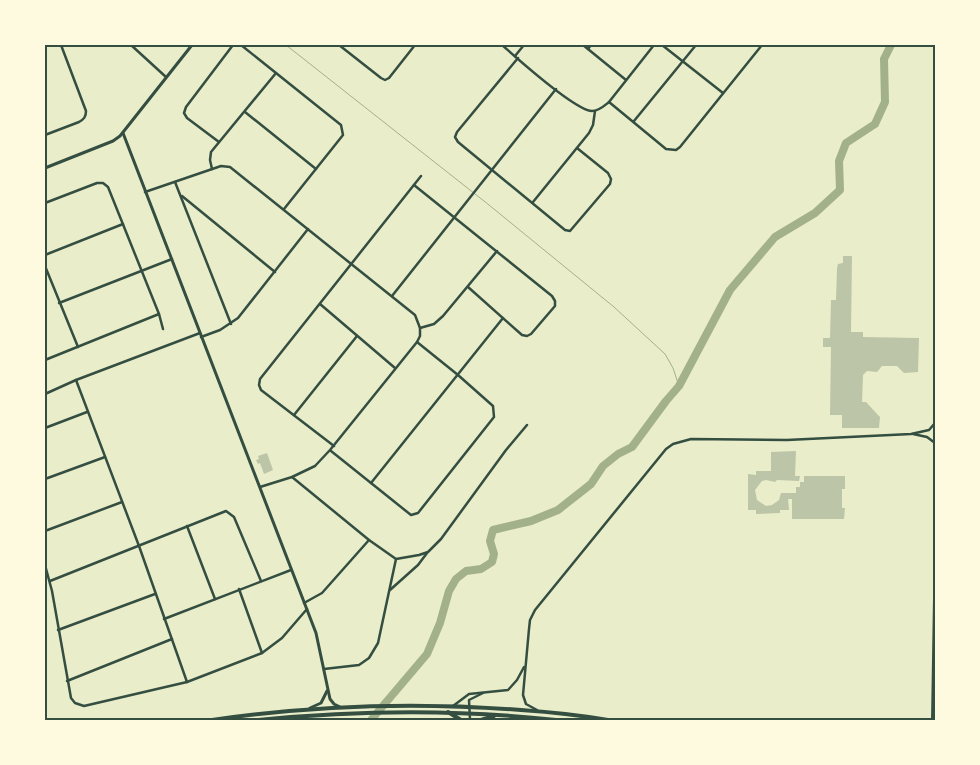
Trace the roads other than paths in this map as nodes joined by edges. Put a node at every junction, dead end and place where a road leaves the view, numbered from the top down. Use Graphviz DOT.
graph roads {
  1 [pos="61,45"];
  2 [pos="131,45"];
  3 [pos="192,45"];
  4 [pos="234,45"];
  5 [pos="241,45"];
  6 [pos="339,45"];
  7 [pos="415,45"];
  8 [pos="502,45"];
  9 [pos="524,45"];
  10 [pos="583,45"];
  11 [pos="591,45"];
  12 [pos="654,45"];
  13 [pos="662,45"];
  14 [pos="696,45"];
  15 [pos="762,45"];
  16 [pos="588,49"];
  17 [pos="516,57"];
  18 [pos="683,61"];
  19 [pos="276,73"];
  20 [pos="166,77"];
  21 [pos="626,80"];
  22 [pos="556,89"];
  23 [pos="723,93"];
  24 [pos="609,102"];
  25 [pos="595,111"];
  26 [pos="245,112"];
  27 [pos="634,122"];
  28 [pos="123,133"];
  29 [pos="45,135"];
  30 [pos="219,142"];
  31 [pos="577,148"];
  32 [pos="45,168"];
  33 [pos="316,168"];
  34 [pos="212,169"];
  35 [pos="492,169"];
  36 [pos="421,176"];
  37 [pos="175,182"];
  38 [pos="414,186"];
  39 [pos="145,192"];
  40 [pos="180,194"];
  41 [pos="533,202"];
  42 [pos="45,203"];
  43 [pos="284,210"];
  44 [pos="454,217"];
  45 [pos="123,224"];
  46 [pos="308,230"];
  47 [pos="497,251"];
  48 [pos="45,255"];
  49 [pos="172,259"];
  50 [pos="352,264"];
  51 [pos="45,266"];
  52 [pos="142,272"];
  53 [pos="275,272"];
  54 [pos="468,287"];
  55 [pos="392,296"];
  56 [pos="59,303"];
  57 [pos="320,304"];
  58 [pos="159,314"];
  59 [pos="503,318"];
  60 [pos="231,324"];
  61 [pos="420,328"];
  62 [pos="163,329"];
  63 [pos="200,335"];
  64 [pos="357,336"];
  65 [pos="417,342"];
  66 [pos="78,347"];
  67 [pos="45,360"];
  68 [pos="396,368"];
  69 [pos="458,375"];
  70 [pos="76,380"];
  71 [pos="45,394"];
  72 [pos="87,412"];
  73 [pos="294,415"];
  74 [pos="935,423"];
  75 [pos="527,424"];
  76 [pos="45,428"];
  77 [pos="911,434"];
  78 [pos="935,443"];
  79 [pos="334,446"];
  80 [pos="330,450"];
  81 [pos="105,457"];
  82 [pos="292,477"];
  83 [pos="45,479"];
  84 [pos="371,483"];
  85 [pos="260,487"];
  86 [pos="122,502"];
  87 [pos="188,526"];
  88 [pos="45,531"];
  89 [pos="368,540"];
  90 [pos="139,546"];
  91 [pos="428,552"];
  92 [pos="396,560"];
  93 [pos="45,565"];
  94 [pos="291,570"];
  95 [pos="50,581"];
  96 [pos="261,581"];
  97 [pos="239,590"];
  98 [pos="390,590"];
  99 [pos="155,594"];
  100 [pos="935,598"];
  101 [pos="215,599"];
  102 [pos="304,603"];
  103 [pos="307,609"];
  104 [pos="164,618"];
  105 [pos="58,630"];
  106 [pos="172,639"];
  107 [pos="262,653"];
  108 [pos="526,663"];
  109 [pos="323,669"];
  110 [pos="67,681"];
  111 [pos="187,682"];
  112 [pos="327,691"];
  113 [pos="483,693"];
  114 [pos="453,706"];
  115 [pos="341,707"];
  116 [pos="468,707"];
  117 [pos="307,709"];
  118 [pos="447,711"];
  119 [pos="540,712"];
  120 [pos="470,713"];
  121 [pos="499,714"];
  122 [pos="212,720"];
  123 [pos="258,720"];
  124 [pos="461,720"];
  125 [pos="470,720"];
  126 [pos="481,720"];
  127 [pos="556,720"];
  128 [pos="608,720"];
  129 [pos="933,720"];
  1 -- 29 [label="street"];
  2 -- 20 [label="street"];
  3 -- 20 [label="street"];
  4 -- 30 [label="street"];
  5 -- 19 [label="street"];
  6 -- 7 [label="street"];
  8 -- 17 [label="street"];
  9 -- 17 [label="street"];
  10 -- 16 [label="street"];
  11 -- 16 [label="street"];
  12 -- 21 [label="street"];
  13 -- 18 [label="street"];
  14 -- 18 [label="street"];
  15 -- 23 [label="street"];
  16 -- 21 [label="street"];
  17 -- 22 [label="street"];
  17 -- 35 [label="street"];
  18 -- 23 [label="street"];
  18 -- 27 [label="street"];
  19 -- 26 [label="street"];
  19 -- 33 [label="street"];
  20 -- 28 [label="street"];
  21 -- 24 [label="street"];
  22 -- 25 [label="street"];
  22 -- 35 [label="street"];
  23 -- 27 [label="street"];
  24 -- 25 [label="street"];
  24 -- 27 [label="street"];
  25 -- 31 [label="street"];
  26 -- 30 [label="street"];
  26 -- 33 [label="street"];
  28 -- 32 [label="street"];
  28 -- 39 [label="street"];
  30 -- 34 [label="street"];
  31 -- 41 [label="street"];
  31 -- 41 [label="street"];
  33 -- 43 [label="street"];
  34 -- 37 [label="street"];
  34 -- 43 [label="street"];
  35 -- 41 [label="street"];
  35 -- 44 [label="street"];
  36 -- 38 [label="street"];
  37 -- 39 [label="street"];
  37 -- 40 [label="street"];
  38 -- 44 [label="street"];
  38 -- 50 [label="street"];
  39 -- 49 [label="street"];
  40 -- 53 [label="street"];
  40 -- 60 [label="street"];
  42 -- 45 [label="street"];
  43 -- 46 [label="street"];
  44 -- 47 [label="street"];
  44 -- 55 [label="street"];
  45 -- 48 [label="street"];
  45 -- 52 [label="street"];
  46 -- 50 [label="street"];
  46 -- 53 [label="street"];
  47 -- 54 [label="street"];
  47 -- 59 [label="street"];
  49 -- 52 [label="street"];
  49 -- 63 [label="street"];
  50 -- 55 [label="street"];
  50 -- 57 [label="street"];
  51 -- 56 [label="street"];
  52 -- 56 [label="street"];
  52 -- 58 [label="street"];
  53 -- 60 [label="street"];
  54 -- 59 [label="street"];
  54 -- 61 [label="street"];
  55 -- 61 [label="street"];
  56 -- 66 [label="street"];
  57 -- 64 [label="street"];
  57 -- 73 [label="street"];
  58 -- 62 [label="street"];
  58 -- 66 [label="street"];
  59 -- 69 [label="street"];
  60 -- 63 [label="street"];
  61 -- 65 [label="street"];
  63 -- 70 [label="street"];
  63 -- 85 [label="street"];
  64 -- 68 [label="street"];
  64 -- 73 [label="street"];
  65 -- 68 [label="street"];
  65 -- 69 [label="street"];
  66 -- 67 [label="street"];
  68 -- 79 [label="street"];
  69 -- 84 [label="street"];
  69 -- 84 [label="street"];
  70 -- 71 [label="street"];
  70 -- 72 [label="street"];
  72 -- 76 [label="street"];
  72 -- 81 [label="street"];
  73 -- 79 [label="street"];
  74 -- 77 [label="street"];
  75 -- 91 [label="street"];
  77 -- 78 [label="street"];
  77 -- 108 [label="street"];
  79 -- 80 [label="street"];
  80 -- 82 [label="street"];
  80 -- 84 [label="street"];
  81 -- 83 [label="street"];
  81 -- 86 [label="street"];
  82 -- 85 [label="street"];
  82 -- 89 [label="street"];
  85 -- 94 [label="street"];
  86 -- 88 [label="street"];
  86 -- 90 [label="street"];
  87 -- 90 [label="street"];
  87 -- 96 [label="street"];
  87 -- 101 [label="street"];
  89 -- 92 [label="street"];
  89 -- 102 [label="street"];
  90 -- 95 [label="street"];
  90 -- 99 [label="street"];
  91 -- 92 [label="street"];
  91 -- 98 [label="street"];
  92 -- 98 [label="street"];
  93 -- 95 [label="street"];
  94 -- 96 [label="street"];
  94 -- 102 [label="street"];
  95 -- 105 [label="street"];
  96 -- 97 [label="street"];
  97 -- 101 [label="street"];
  97 -- 107 [label="street"];
  98 -- 109 [label="street"];
  99 -- 104 [label="street"];
  99 -- 105 [label="street"];
  100 -- 129 [label="main road"];
  101 -- 104 [label="street"];
  102 -- 103 [label="street"];
  103 -- 107 [label="street"];
  103 -- 109 [label="street"];
  104 -- 106 [label="street"];
  105 -- 110 [label="street"];
  106 -- 110 [label="street"];
  106 -- 111 [label="street"];
  107 -- 111 [label="street"];
  108 -- 113 [label="street"];
  108 -- 119 [label="street"];
  109 -- 112 [label="street"];
  110 -- 111 [label="street"];
  112 -- 115 [label="street"];
  112 -- 117 [label="street"];
  113 -- 114 [label="street"];
  113 -- 116 [label="street"];
  114 -- 115 [label="main road"];
  114 -- 116 [label="main road"];
  115 -- 117 [label="main road"];
  116 -- 119 [label="main road"];
  116 -- 120 [label="street"];
  117 -- 122 [label="main road"];
  118 -- 120 [label="main road"];
  118 -- 123 [label="main road"];
  118 -- 124 [label="main road"];
  119 -- 128 [label="main road"];
  120 -- 121 [label="main road"];
  120 -- 125 [label="street"];
  121 -- 126 [label="main road"];
  121 -- 127 [label="main road"];
}
